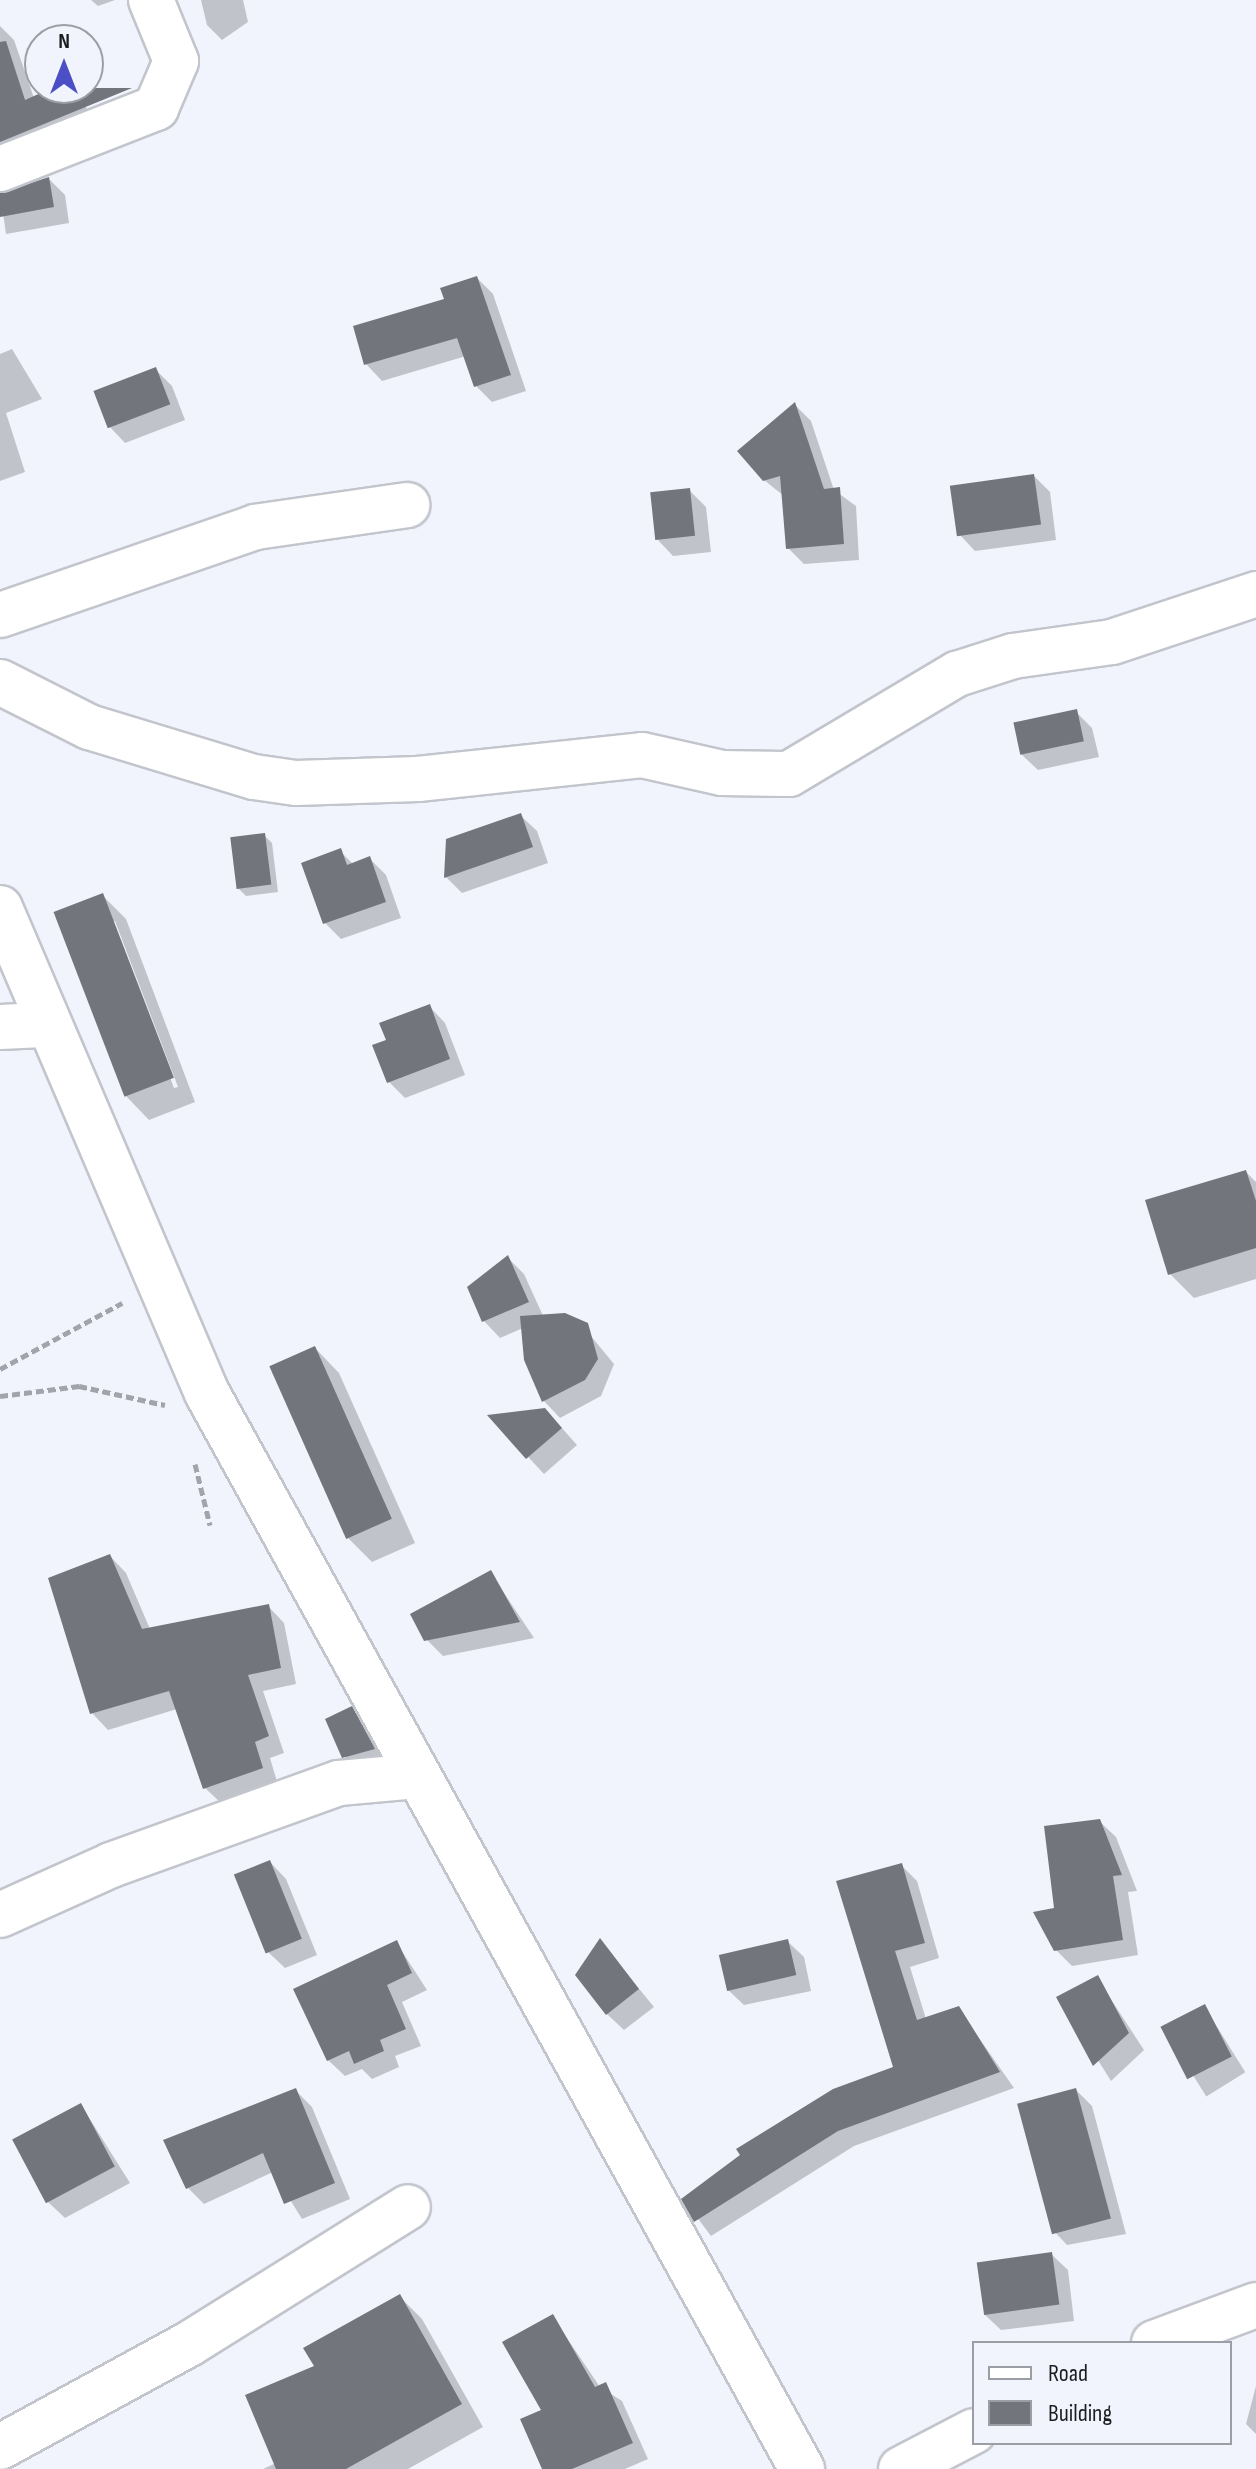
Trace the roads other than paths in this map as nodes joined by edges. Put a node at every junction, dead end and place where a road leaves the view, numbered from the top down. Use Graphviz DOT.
graph roads {
  1 [pos="151,0"];
  2 [pos="0,169"];
  3 [pos="407,505"];
  4 [pos="1256,594"];
  5 [pos="0,615"];
  6 [pos="0,682"];
  7 [pos="0,908"];
  8 [pos="10,973"];
  9 [pos="44,1025"];
  10 [pos="0,1027"];
  11 [pos="417,1776"];
  12 [pos="0,1915"];
  13 [pos="408,2207"];
  14 [pos="1256,2305"];
  15 [pos="1159,2341"];
  16 [pos="972,2432"];
  17 [pos="1,2449"];
  18 [pos="802,2469"];
  19 [pos="901,2469"];
  1 -- 2 [label="street"];
  3 -- 5 [label="street"];
  4 -- 6 [label="street"];
  7 -- 8 [label="street"];
  8 -- 9 [label="street"];
  9 -- 10 [label="street"];
  9 -- 11 [label="street"];
  11 -- 12 [label="street"];
  11 -- 18 [label="street"];
  13 -- 17 [label="street"];
  14 -- 15 [label="street"];
  16 -- 19 [label="street"];
}
